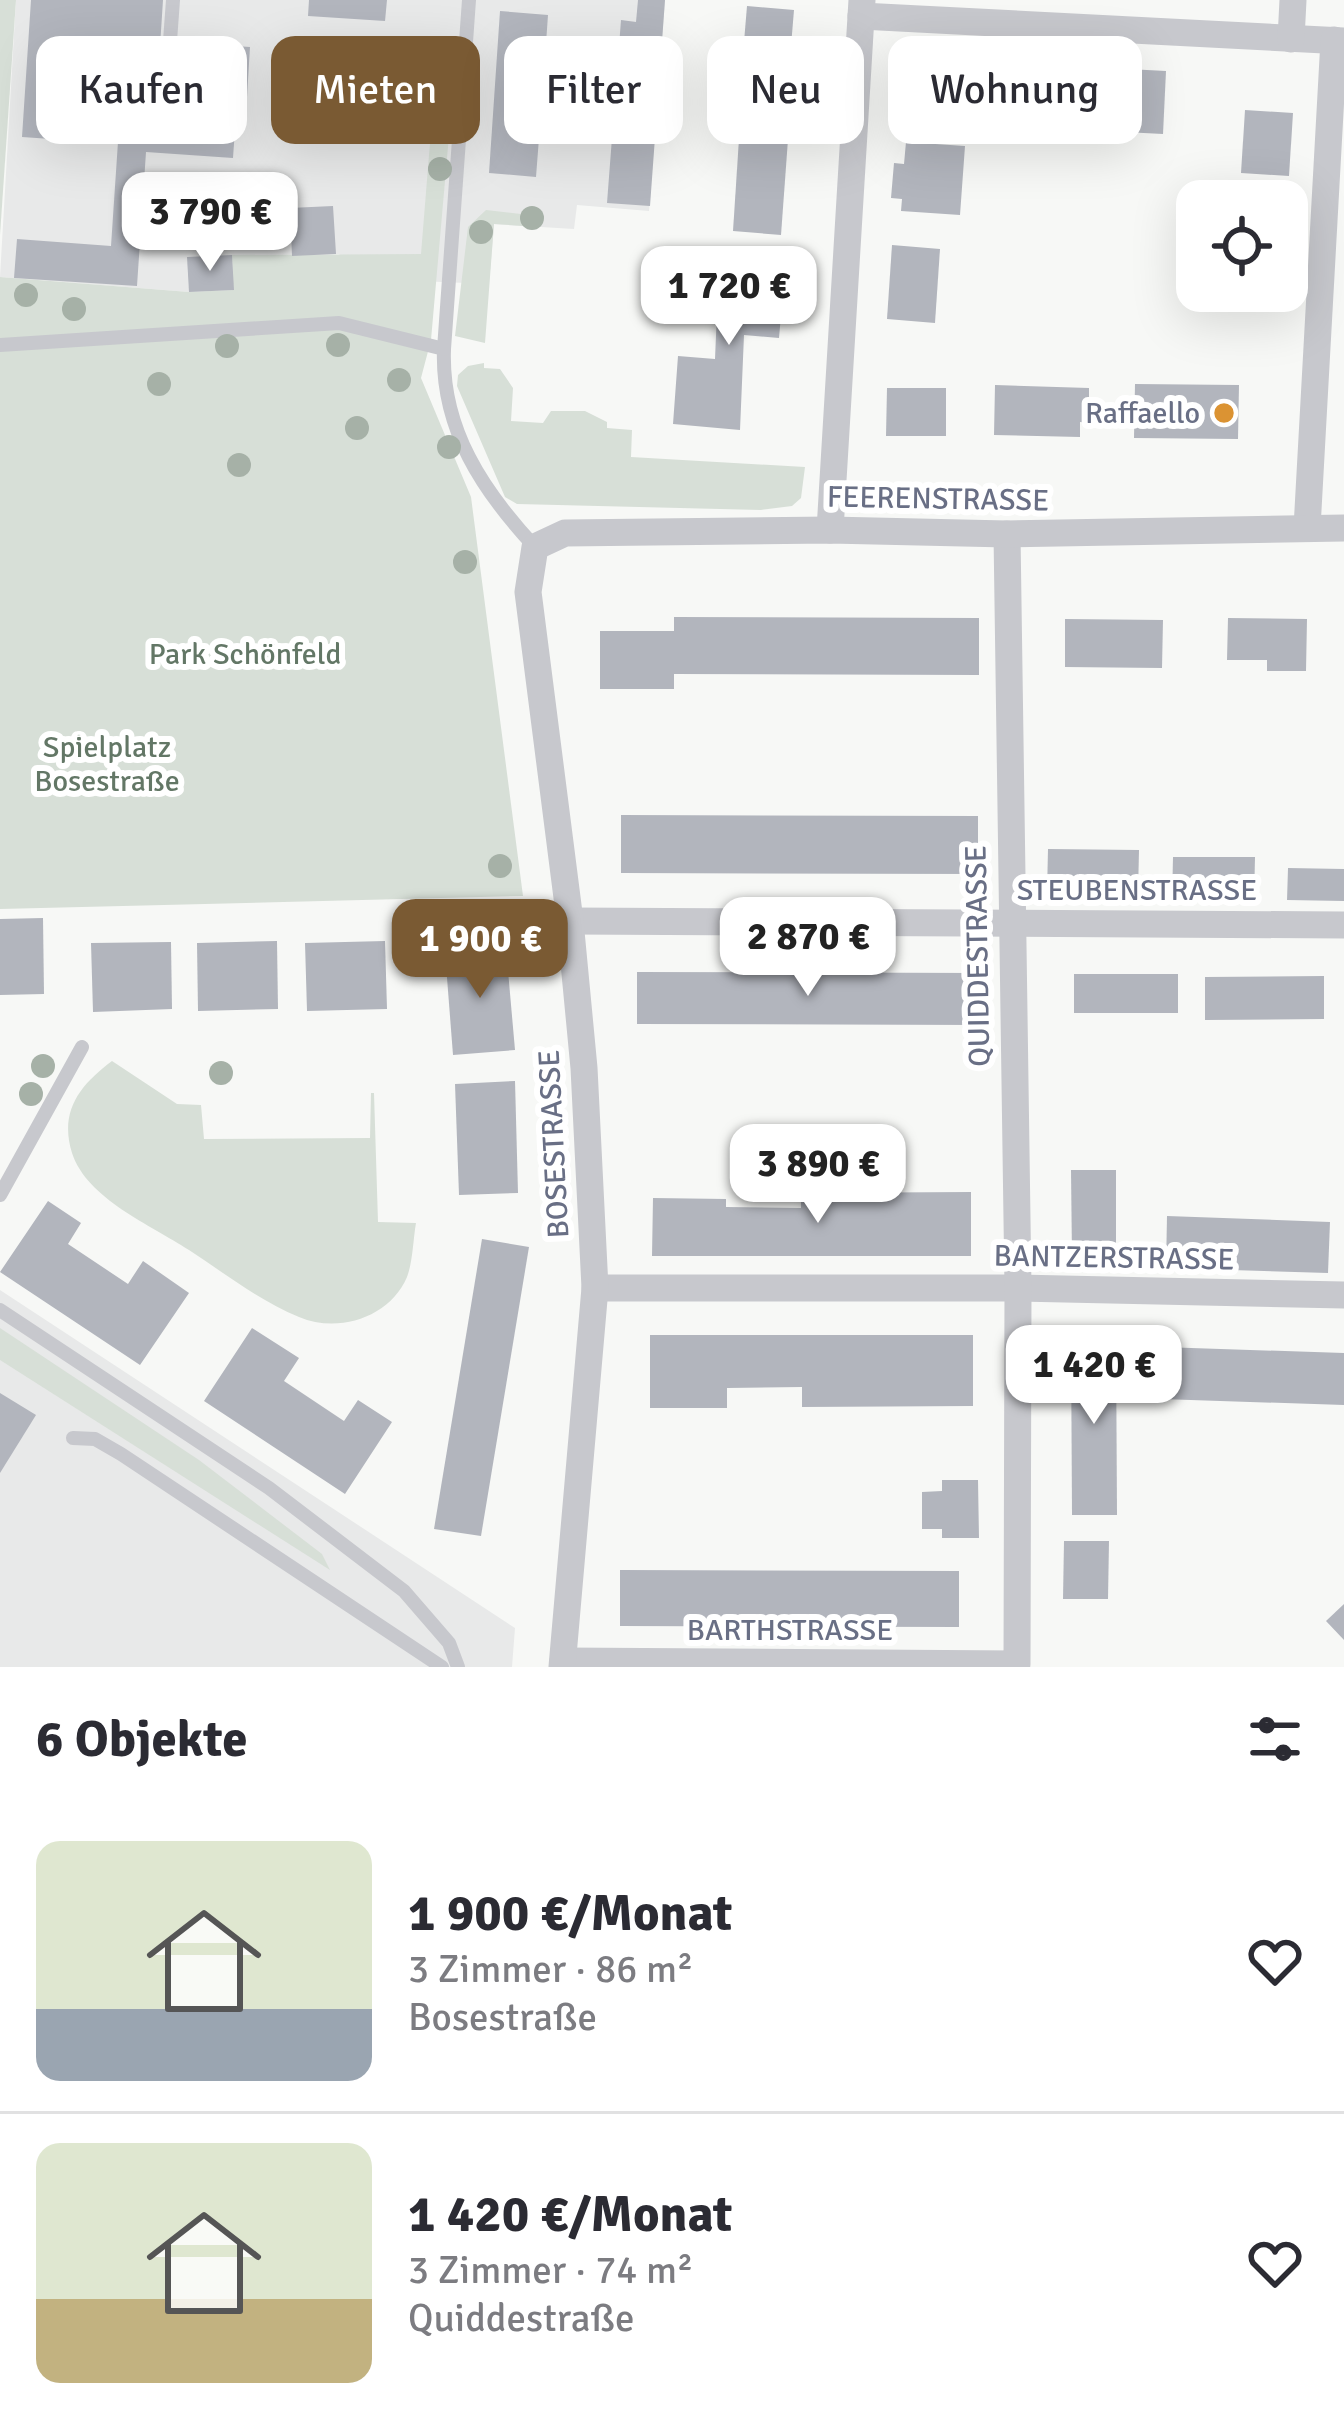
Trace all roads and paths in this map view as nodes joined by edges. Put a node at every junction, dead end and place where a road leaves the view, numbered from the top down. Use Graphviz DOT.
graph roads {
  1 [pos="173,0"];
  2 [pos="469,0"];
  3 [pos="1293,0"];
  4 [pos="862,8"];
  5 [pos="170,36"];
  6 [pos="1291,39"];
  7 [pos="1339,40"];
  8 [pos="0,345"];
  9 [pos="444,349"];
  10 [pos="1307,528"];
  11 [pos="1344,528"];
  12 [pos="830,530"];
  13 [pos="1007,534"];
  14 [pos="535,547"];
  15 [pos="570,921"];
  16 [pos="1010,922"];
  17 [pos="1344,925"];
  18 [pos="82,1047"];
  19 [pos="0,1195"];
  20 [pos="595,1288"];
  21 [pos="1018,1288"];
  22 [pos="1344,1295"];
  23 [pos="0,1310"];
  24 [pos="73,1438"];
  25 [pos="562,1664"];
  26 [pos="1017,1664"];
  27 [pos="442,1667"];
  28 [pos="458,1667"];
  1 -- 5 [label="lane"];
  2 -- 9 [label="lane"];
  3 -- 6 [label="street"];
  4 -- 6 [label="street"];
  4 -- 12 [label="street"];
  6 -- 7 [label="street"];
  7 -- 10 [label="street"];
  8 -- 9 [label="lane"];
  9 -- 14 [label="lane"];
  10 -- 11 [label="street, FEERENSTRASSE"];
  10 -- 13 [label="street, FEERENSTRASSE"];
  12 -- 13 [label="street, FEERENSTRASSE"];
  12 -- 14 [label="street, FEERENSTRASSE"];
  13 -- 16 [label="street, QUIDDESTRASSE"];
  14 -- 15 [label="street, BOSESTRASSE"];
  15 -- 16 [label="street, STEUBENSTRASSE"];
  15 -- 20 [label="street, BOSESTRASSE"];
  16 -- 17 [label="street, STEUBENSTRASSE"];
  16 -- 21 [label="street, QUIDDESTRASSE"];
  18 -- 19 [label="lane"];
  20 -- 21 [label="street, BANTZERSTRASSE"];
  20 -- 25 [label="street, BOSESTRASSE"];
  21 -- 22 [label="street, BANTZERSTRASSE"];
  21 -- 26 [label="street, QUIDDESTRASSE"];
  23 -- 28 [label="lane"];
  24 -- 27 [label="lane"];
  25 -- 26 [label="street, BARTHSTRASSE"];
}
